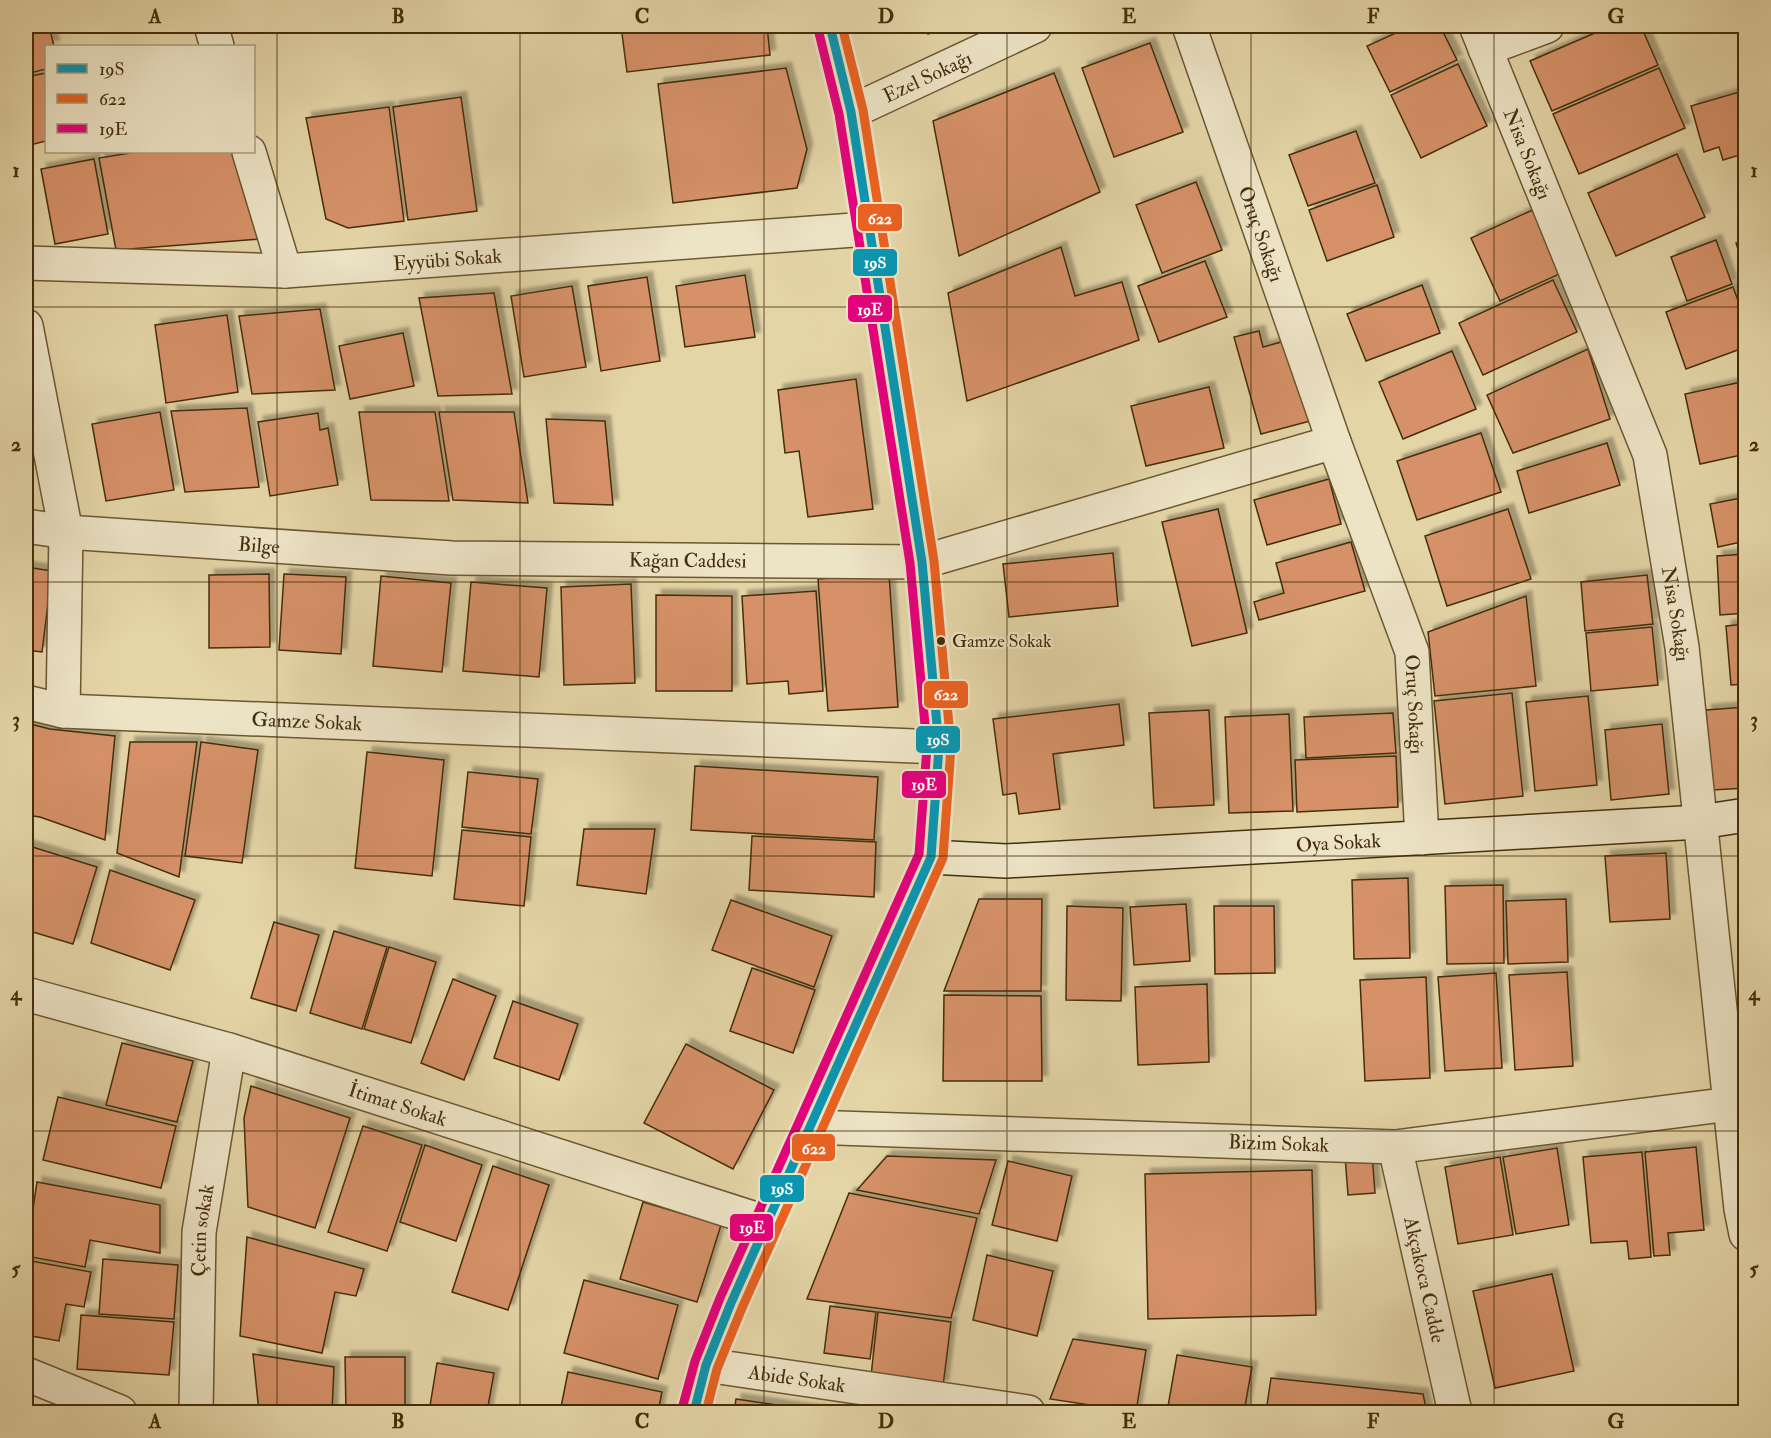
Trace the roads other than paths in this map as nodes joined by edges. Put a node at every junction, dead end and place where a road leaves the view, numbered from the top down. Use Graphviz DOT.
graph roads {
  1 [pos="211,26"];
  2 [pos="830,26"];
  3 [pos="1035,26"];
  4 [pos="1189,26"];
  5 [pos="1547,26"];
  6 [pos="1480,37"];
  7 [pos="217,45"];
  8 [pos="851,112"];
  9 [pos="249,153"];
  10 [pos="868,229"];
  11 [pos="26,263"];
  12 [pos="285,271"];
  13 [pos="26,326"];
  14 [pos="1334,442"];
  15 [pos="26,526"];
  16 [pos="66,532"];
  17 [pos="452,558"];
  18 [pos="922,562"];
  19 [pos="26,702"];
  20 [pos="63,711"];
  21 [pos="939,747"];
  22 [pos="1746,815"];
  23 [pos="1700,822"];
  24 [pos="1422,838"];
  25 [pos="931,857"];
  26 [pos="26,994"];
  27 [pos="229,1050"];
  28 [pos="1738,1103"];
  29 [pos="809,1127"];
  30 [pos="1395,1147"];
  31 [pos="768,1223"];
  32 [pos="1746,1234"];
  33 [pos="706,1365"];
  34 [pos="26,1374"];
  35 [pos="120,1413"];
  36 [pos="195,1413"];
  37 [pos="694,1413"];
  38 [pos="1028,1413"];
  39 [pos="1455,1413"];
  1 -- 7 [label="street"];
  2 -- 8 [label="street"];
  3 -- 8 [label="street, Ezel Sokağı"];
  4 -- 14 [label="street, Oruç Sokağı"];
  5 -- 6 [label="street"];
  6 -- 23 [label="street, Nisa Sokağı"];
  8 -- 10 [label="street"];
  9 -- 12 [label="street"];
  10 -- 12 [label="street, Eyyübi Sokak"];
  10 -- 18 [label="street"];
  11 -- 12 [label="street, Eyyübi Sokak"];
  13 -- 16 [label="street"];
  14 -- 18 [label="street"];
  14 -- 24 [label="street, Oruç Sokağı"];
  15 -- 16 [label="street, Bilge"];
  16 -- 17 [label="street, Bilge"];
  16 -- 20 [label="street"];
  17 -- 18 [label="street, Kağan Caddesi"];
  18 -- 21 [label="street"];
  19 -- 20 [label="street, Gamze Sokak"];
  20 -- 21 [label="street, Gamze Sokak"];
  21 -- 25 [label="street"];
  22 -- 23 [label="street, Oya Sokak"];
  23 -- 24 [label="street, Oya Sokak"];
  23 -- 28 [label="street, Nisa Sokağı"];
  24 -- 25 [label="street, Oya Sokak"];
  25 -- 29 [label="street"];
  26 -- 27 [label="street, İtimat Sokak"];
  27 -- 31 [label="street, İtimat Sokak"];
  27 -- 36 [label="street, Çetin sokak"];
  28 -- 30 [label="street, Bizim Sokak"];
  28 -- 32 [label="street, Nisa Sokağı"];
  29 -- 30 [label="street, Bizim Sokak"];
  29 -- 31 [label="street"];
  30 -- 39 [label="street, Akçakoca Cadde"];
  31 -- 33 [label="street"];
  33 -- 37 [label="street"];
  33 -- 38 [label="street, Abide Sokak"];
  34 -- 35 [label="street"];
}
